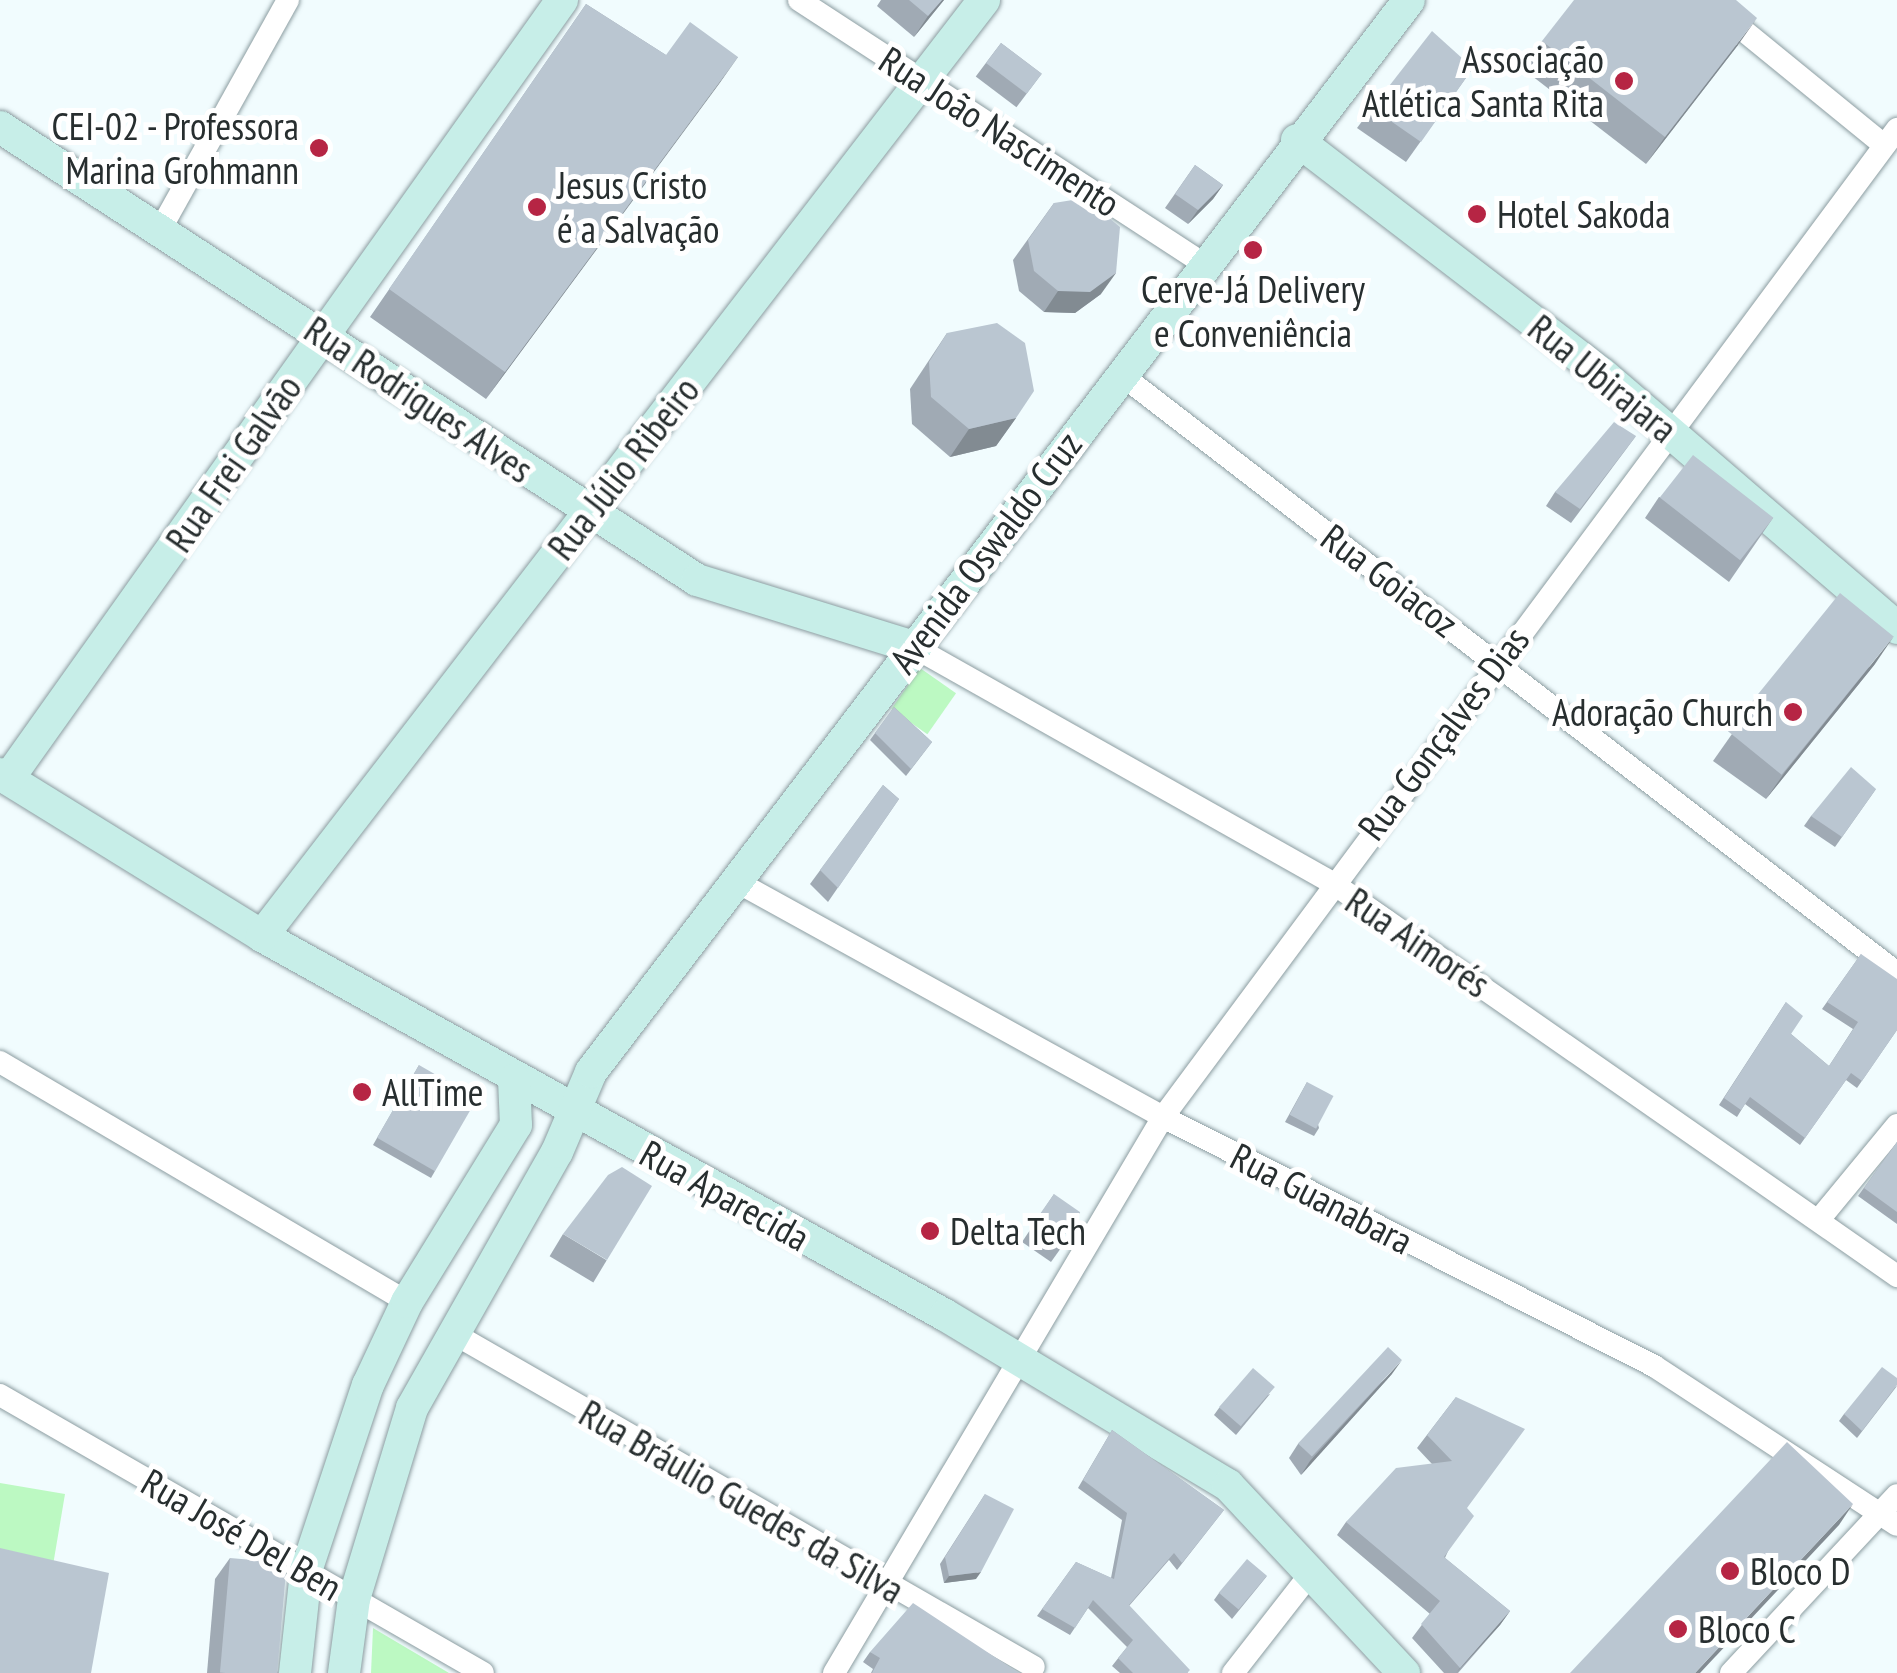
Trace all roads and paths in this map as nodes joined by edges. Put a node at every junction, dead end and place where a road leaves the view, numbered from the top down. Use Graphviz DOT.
graph roads {
  1 [pos="288,0"];
  2 [pos="562,0"];
  3 [pos="799,0"];
  4 [pos="984,0"];
  5 [pos="1408,0"];
  6 [pos="1706,0"];
  7 [pos="923,80"];
  8 [pos="0,127"];
  9 [pos="1891,137"];
  10 [pos="1297,140"];
  11 [pos="160,230"];
  12 [pos="1201,262"];
  13 [pos="324,335"];
  14 [pos="1119,373"];
  15 [pos="1666,428"];
  16 [pos="589,512"];
  17 [pos="1897,628"];
  18 [pos="914,647"];
  19 [pos="1497,660"];
  20 [pos="3,782"];
  21 [pos="1331,882"];
  22 [pos="739,883"];
  23 [pos="262,936"];
  24 [pos="1897,973"];
  25 [pos="0,1062"];
  26 [pos="514,1080"];
  27 [pos="574,1111"];
  28 [pos="1163,1116"];
  29 [pos="1897,1124"];
  30 [pos="1822,1216"];
  31 [pos="1897,1276"];
  32 [pos="407,1302"];
  33 [pos="451,1332"];
  34 [pos="1016,1356"];
  35 [pos="0,1395"];
  36 [pos="1897,1496"];
  37 [pos="1888,1520"];
  38 [pos="306,1571"];
  39 [pos="1311,1573"];
  40 [pos="884,1585"];
  41 [pos="354,1599"];
  42 [pos="1034,1668"];
  43 [pos="295,1673"];
  44 [pos="344,1673"];
  45 [pos="484,1673"];
  46 [pos="834,1673"];
  47 [pos="1234,1673"];
  48 [pos="1404,1673"];
  49 [pos="1732,1673"];
  1 -- 11 [label="street"];
  2 -- 13 [label="main road, Rua Frei Galvão"];
  3 -- 7 [label="street, Rua João Nascimento"];
  4 -- 7 [label="main road, Rua Júlio Ribeiro"];
  5 -- 10 [label="main road, Avenida Oswaldo Cruz"];
  6 -- 9 [label="street"];
  7 -- 12 [label="street, Rua João Nascimento"];
  7 -- 16 [label="main road, Rua Júlio Ribeiro"];
  8 -- 11 [label="main road, Rua Rodrigues Alves"];
  9 -- 15 [label="street, Rua Gonçalves Dias"];
  10 -- 12 [label="main road, Avenida Oswaldo Cruz"];
  10 -- 15 [label="main road, Rua Ubirajara"];
  11 -- 13 [label="main road, Rua Rodrigues Alves"];
  12 -- 14 [label="main road, Avenida Oswaldo Cruz"];
  13 -- 16 [label="main road, Rua Rodrigues Alves"];
  13 -- 20 [label="main road, Rua Frei Galvão"];
  14 -- 18 [label="main road, Avenida Oswaldo Cruz"];
  14 -- 19 [label="street, Rua Goiacoz"];
  15 -- 17 [label="main road, Rua Ubirajara"];
  15 -- 19 [label="street, Rua Gonçalves Dias"];
  16 -- 18 [label="main road, Rua Rodrigues Alves"];
  16 -- 23 [label="main road, Rua Júlio Ribeiro"];
  18 -- 21 [label="street, Rua Aimorés"];
  18 -- 22 [label="main road, Avenida Oswaldo Cruz"];
  19 -- 21 [label="street, Rua Gonçalves Dias"];
  19 -- 24 [label="street, Rua Goiacoz"];
  20 -- 23 [label="main road, Rua Aparecida"];
  21 -- 28 [label="street, Rua Gonçalves Dias"];
  21 -- 30 [label="street, Rua Aimorés"];
  22 -- 27 [label="main road, Avenida Oswaldo Cruz"];
  22 -- 28 [label="street, Rua Guanabara"];
  23 -- 26 [label="main road, Rua Aparecida"];
  25 -- 32 [label="street"];
  26 -- 27 [label="main road, Rua Aparecida"];
  26 -- 32 [label="main road"];
  27 -- 33 [label="main road, Avenida Oswaldo Cruz"];
  27 -- 34 [label="main road, Rua Aparecida"];
  28 -- 34 [label="street, Rua Gonçalves Dias"];
  28 -- 37 [label="street, Rua Guanabara"];
  29 -- 30 [label="street"];
  30 -- 31 [label="street, Rua Aimorés"];
  32 -- 38 [label="main road"];
  33 -- 40 [label="street, Rua Bráulio Guedes da Silva"];
  33 -- 41 [label="main road, Avenida Oswaldo Cruz"];
  34 -- 39 [label="main road, Rua Aparecida"];
  34 -- 40 [label="street, Rua Gonçalves Dias"];
  35 -- 38 [label="street, Rua José Del Ben"];
  36 -- 37 [label="street"];
  37 -- 49 [label="street"];
  38 -- 41 [label="street, Rua José Del Ben"];
  38 -- 43 [label="main road"];
  39 -- 47 [label="street"];
  39 -- 48 [label="main road, Rua Aparecida"];
  40 -- 42 [label="street, Rua Bráulio Guedes da Silva"];
  40 -- 46 [label="street, Rua Gonçalves Dias"];
  41 -- 44 [label="main road, Avenida Oswaldo Cruz"];
  41 -- 45 [label="street, Rua José Del Ben"];
}
